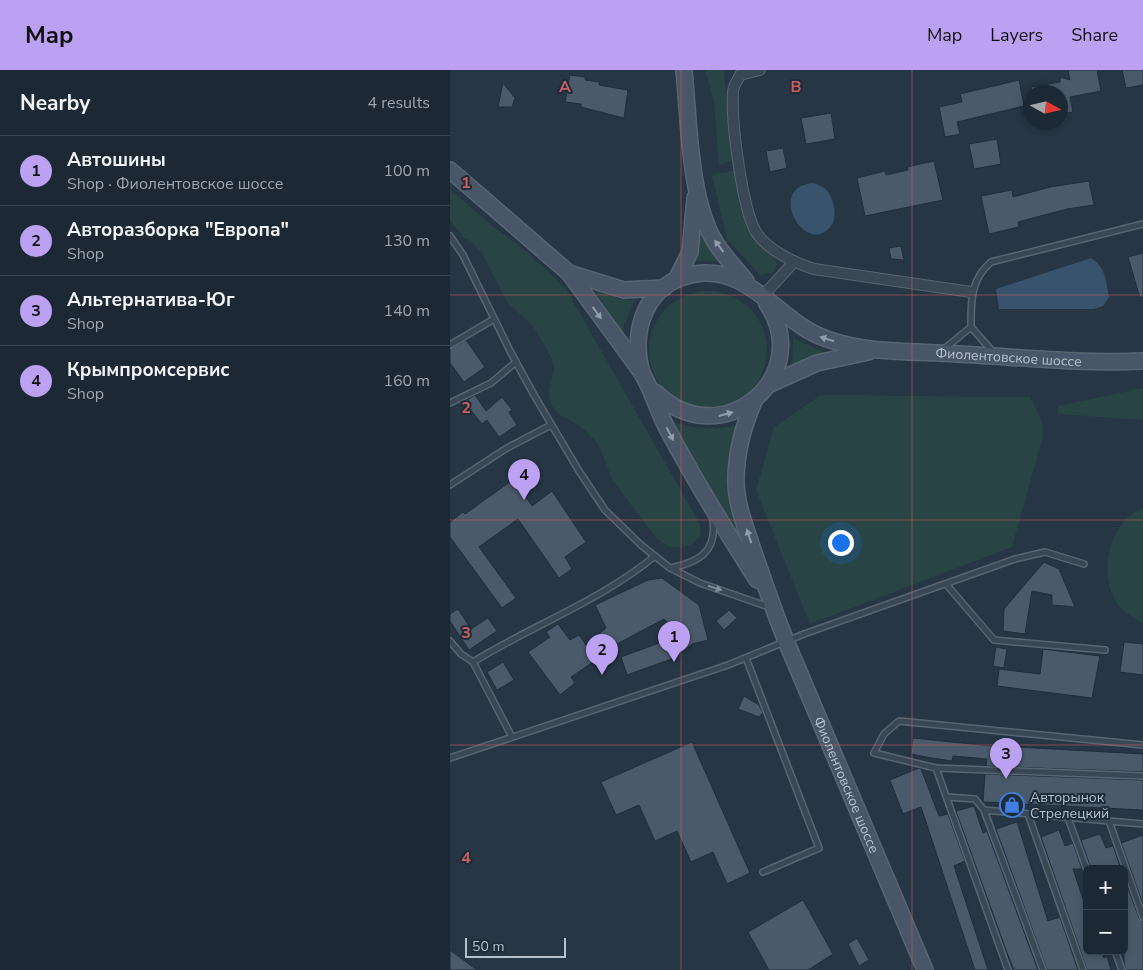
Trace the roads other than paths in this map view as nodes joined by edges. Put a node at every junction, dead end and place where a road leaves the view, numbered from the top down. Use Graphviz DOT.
graph roads {
  1 [pos="684,70"];
  2 [pos="760,70"];
  3 [pos="740,72"];
  4 [pos="450,170"];
  5 [pos="696,189"];
  6 [pos="1143,224"];
  7 [pos="450,236"];
  8 [pos="793,263"];
  9 [pos="569,273"];
  10 [pos="670,284"];
  11 [pos="748,285"];
  12 [pos="971,292"];
  13 [pos="762,297"];
  14 [pos="494,318"];
  15 [pos="971,327"];
  16 [pos="450,345"];
  17 [pos="874,351"];
  18 [pos="940,353"];
  19 [pos="996,356"];
  20 [pos="1143,361"];
  21 [pos="516,362"];
  22 [pos="642,373"];
  23 [pos="768,385"];
  24 [pos="652,389"];
  25 [pos="755,399"];
  26 [pos="450,403"];
  27 [pos="551,425"];
  28 [pos="450,485"];
  29 [pos="711,506"];
  30 [pos="655,556"];
  31 [pos="1084,564"];
  32 [pos="670,568"];
  33 [pos="946,584"];
  34 [pos="771,604"];
  35 [pos="450,641"];
  36 [pos="786,641"];
  37 [pos="1105,650"];
  38 [pos="746,658"];
  39 [pos="473,662"];
  40 [pos="512,737"];
  41 [pos="1143,746"];
  42 [pos="450,758"];
  43 [pos="936,768"];
  44 [pos="1143,776"];
  45 [pos="947,797"];
  46 [pos="984,810"];
  47 [pos="1028,814"];
  48 [pos="1068,818"];
  49 [pos="1109,821"];
  50 [pos="1143,824"];
  51 [pos="1085,865"];
  52 [pos="763,872"];
  53 [pos="1143,917"];
  54 [pos="1116,955"];
  55 [pos="925,970"];
  56 [pos="1008,970"];
  57 [pos="1043,970"];
  58 [pos="1083,970"];
  59 [pos="1122,970"];
  1 -- 5 [label="main road"];
  2 -- 3 [label="street"];
  3 -- 8 [label="street"];
  4 -- 9 [label="main road, Фиолентовское шоссе"];
  5 -- 10 [label="main road"];
  11 -- 5 [label="main road, one-way"];
  6 -- 12 [label="lane"];
  7 -- 14 [label="lane"];
  8 -- 12 [label="street"];
  8 -- 13 [label="street"];
  9 -- 10 [label="main road, Фиолентовское шоссе"];
  9 -- 22 [label="main road, Фиолентовское шоссе, one-way"];
  10 -- 11 [label="main road, Фиолентовское шоссе"];
  10 -- 22 [label="main road, Фиолентовское шоссе"];
  11 -- 13 [label="main road, Фиолентовское шоссе"];
  12 -- 15 [label="lane"];
  17 -- 13 [label="main road, Фиолентовское шоссе, one-way"];
  13 -- 23 [label="main road, Фиолентовское шоссе"];
  14 -- 16 [label="lane"];
  14 -- 21 [label="lane"];
  15 -- 18 [label="lane"];
  15 -- 19 [label="lane"];
  17 -- 18 [label="main road, Фиолентовское шоссе"];
  17 -- 23 [label="main road, Фиолентовское шоссе"];
  18 -- 19 [label="main road, Фиолентовское шоссе"];
  19 -- 20 [label="main road, Фиолентовское шоссе"];
  21 -- 26 [label="lane"];
  21 -- 27 [label="lane"];
  22 -- 24 [label="main road, Фиолентовское шоссе"];
  23 -- 25 [label="main road, Фиолентовское шоссе"];
  24 -- 25 [label="main road, Фиолентовское шоссе, one-way"];
  24 -- 29 [label="main road, Фиолентовское шоссе, one-way"];
  34 -- 25 [label="main road, Фиолентовское шоссе, one-way"];
  27 -- 28 [label="lane"];
  27 -- 30 [label="lane"];
  29 -- 32 [label="lane"];
  29 -- 34 [label="main road, Фиолентовское шоссе"];
  30 -- 32 [label="lane"];
  30 -- 39 [label="lane"];
  31 -- 33 [label="lane"];
  32 -- 34 [label="lane, one-way"];
  33 -- 36 [label="lane"];
  33 -- 37 [label="lane"];
  34 -- 36 [label="main road, Фиолентовское шоссе"];
  35 -- 39 [label="lane"];
  36 -- 38 [label="lane"];
  36 -- 55 [label="main road, Фиолентовское шоссе"];
  38 -- 40 [label="lane"];
  38 -- 52 [label="lane"];
  39 -- 40 [label="lane"];
  40 -- 42 [label="lane"];
  41 -- 43 [label="lane"];
  43 -- 44 [label="lane"];
  43 -- 45 [label="lane"];
  45 -- 46 [label="lane"];
  45 -- 56 [label="lane"];
  46 -- 47 [label="lane"];
  46 -- 57 [label="lane"];
  47 -- 48 [label="lane"];
  47 -- 58 [label="lane"];
  48 -- 49 [label="lane"];
  48 -- 51 [label="lane"];
  49 -- 50 [label="lane"];
  49 -- 53 [label="lane"];
  54 -- 59 [label="lane"];
}
